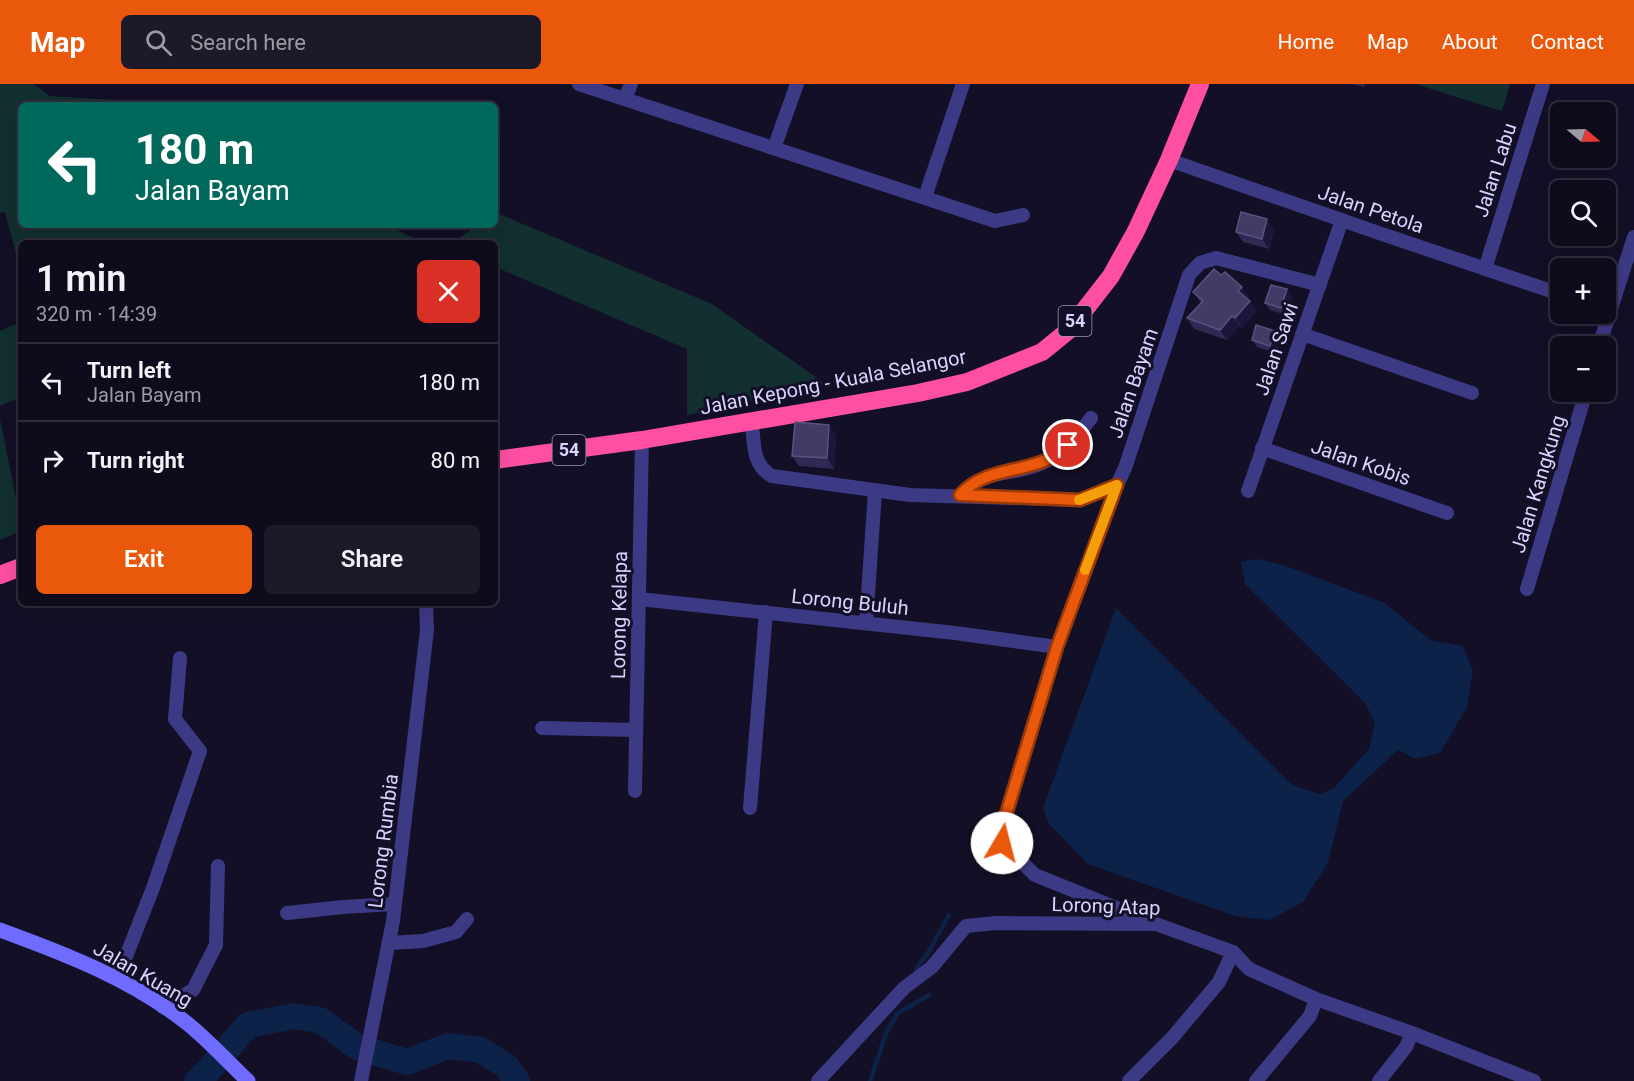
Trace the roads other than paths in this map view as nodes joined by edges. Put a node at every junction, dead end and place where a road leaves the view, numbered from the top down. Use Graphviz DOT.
graph roads {
  1 [pos="579,84"];
  2 [pos="631,84"];
  3 [pos="797,84"];
  4 [pos="963,84"];
  5 [pos="1200,84"];
  6 [pos="1543,84"];
  7 [pos="625,99"];
  8 [pos="774,148"];
  9 [pos="1169,160"];
  10 [pos="926,197"];
  11 [pos="1023,215"];
  12 [pos="1342,220"];
  13 [pos="1634,237"];
  14 [pos="1485,269"];
  15 [pos="1320,285"];
  16 [pos="1616,287"];
  17 [pos="1550,291"];
  18 [pos="1302,334"];
  19 [pos="1472,393"];
  20 [pos="1583,402"];
  21 [pos="1091,418"];
  22 [pos="752,422"];
  23 [pos="642,440"];
  24 [pos="1262,448"];
  25 [pos="498,460"];
  26 [pos="1117,485"];
  27 [pos="874,490"];
  28 [pos="1248,491"];
  29 [pos="960,495"];
  30 [pos="1447,513"];
  31 [pos="13,567"];
  32 [pos="0,575"];
  33 [pos="1527,589"];
  34 [pos="639,599"];
  35 [pos="426,606"];
  36 [pos="766,612"];
  37 [pos="866,623"];
  38 [pos="1057,647"];
  39 [pos="180,658"];
  40 [pos="542,728"];
  41 [pos="636,730"];
  42 [pos="635,791"];
  43 [pos="750,808"];
  44 [pos="218,866"];
  45 [pos="395,904"];
  46 [pos="286,913"];
  47 [pos="467,919"];
  48 [pos="1156,924"];
  49 [pos="0,930"];
  50 [pos="389,943"];
  51 [pos="1233,952"];
  52 [pos="117,979"];
  53 [pos="1316,999"];
  54 [pos="163,1007"];
  55 [pos="1412,1033"];
  56 [pos="245,1078"];
  57 [pos="362,1081"];
  58 [pos="818,1081"];
  59 [pos="1129,1081"];
  60 [pos="1256,1081"];
  61 [pos="1379,1081"];
  62 [pos="1534,1081"];
  1 -- 7 [label="street"];
  2 -- 7 [label="street"];
  3 -- 8 [label="street"];
  4 -- 10 [label="street"];
  5 -- 9 [label="highway, Jalan Kepong - Kuala Selangor / 54"];
  6 -- 14 [label="street, Jalan Labu"];
  7 -- 8 [label="street"];
  8 -- 10 [label="street"];
  9 -- 12 [label="street, Jalan Petola"];
  9 -- 22 [label="highway, Jalan Kepong - Kuala Selangor / 54"];
  10 -- 11 [label="street"];
  12 -- 14 [label="street, Jalan Petola"];
  12 -- 15 [label="street, Jalan Sawi"];
  13 -- 16 [label="street"];
  14 -- 17 [label="street, Jalan Petola"];
  15 -- 18 [label="street, Jalan Sawi"];
  15 -- 26 [label="street, Jalan Bayam"];
  18 -- 19 [label="street"];
  18 -- 24 [label="street, Jalan Sawi"];
  20 -- 33 [label="street, Jalan Kangkung"];
  21 -- 29 [label="street"];
  22 -- 23 [label="highway, Jalan Kepong - Kuala Selangor / 54"];
  22 -- 27 [label="street"];
  23 -- 25 [label="highway, Jalan Kepong - Kuala Selangor / 54"];
  23 -- 34 [label="street, Lorong Kelapa"];
  24 -- 28 [label="street, Jalan Sawi"];
  24 -- 30 [label="street, Jalan Kobis"];
  26 -- 29 [label="street"];
  26 -- 38 [label="street, Jalan Bayam"];
  27 -- 29 [label="street"];
  27 -- 37 [label="street"];
  31 -- 32 [label="highway"];
  34 -- 36 [label="street, Lorong Buluh"];
  34 -- 41 [label="street, Lorong Kelapa"];
  35 -- 45 [label="street, Lorong Rumbia"];
  36 -- 37 [label="street, Lorong Buluh"];
  36 -- 43 [label="street"];
  37 -- 38 [label="street, Lorong Buluh"];
  38 -- 48 [label="street, Jalan Bayam"];
  39 -- 52 [label="street"];
  40 -- 41 [label="street"];
  41 -- 42 [label="street, Lorong Kelapa"];
  44 -- 54 [label="street"];
  45 -- 46 [label="street"];
  45 -- 50 [label="street, Lorong Rumbia"];
  47 -- 50 [label="street"];
  48 -- 51 [label="street, Lorong Atap"];
  48 -- 58 [label="street, Lorong Atap"];
  49 -- 52 [label="main road, Jalan Kuang"];
  50 -- 57 [label="street, Lorong Rumbia"];
  51 -- 53 [label="street, Lorong Atap"];
  51 -- 59 [label="street"];
  52 -- 54 [label="main road, Jalan Kuang"];
  53 -- 55 [label="street, Lorong Atap"];
  53 -- 60 [label="street"];
  54 -- 56 [label="main road, Jalan Kuang"];
  55 -- 61 [label="street"];
  55 -- 62 [label="street, Lorong Atap"];
}
